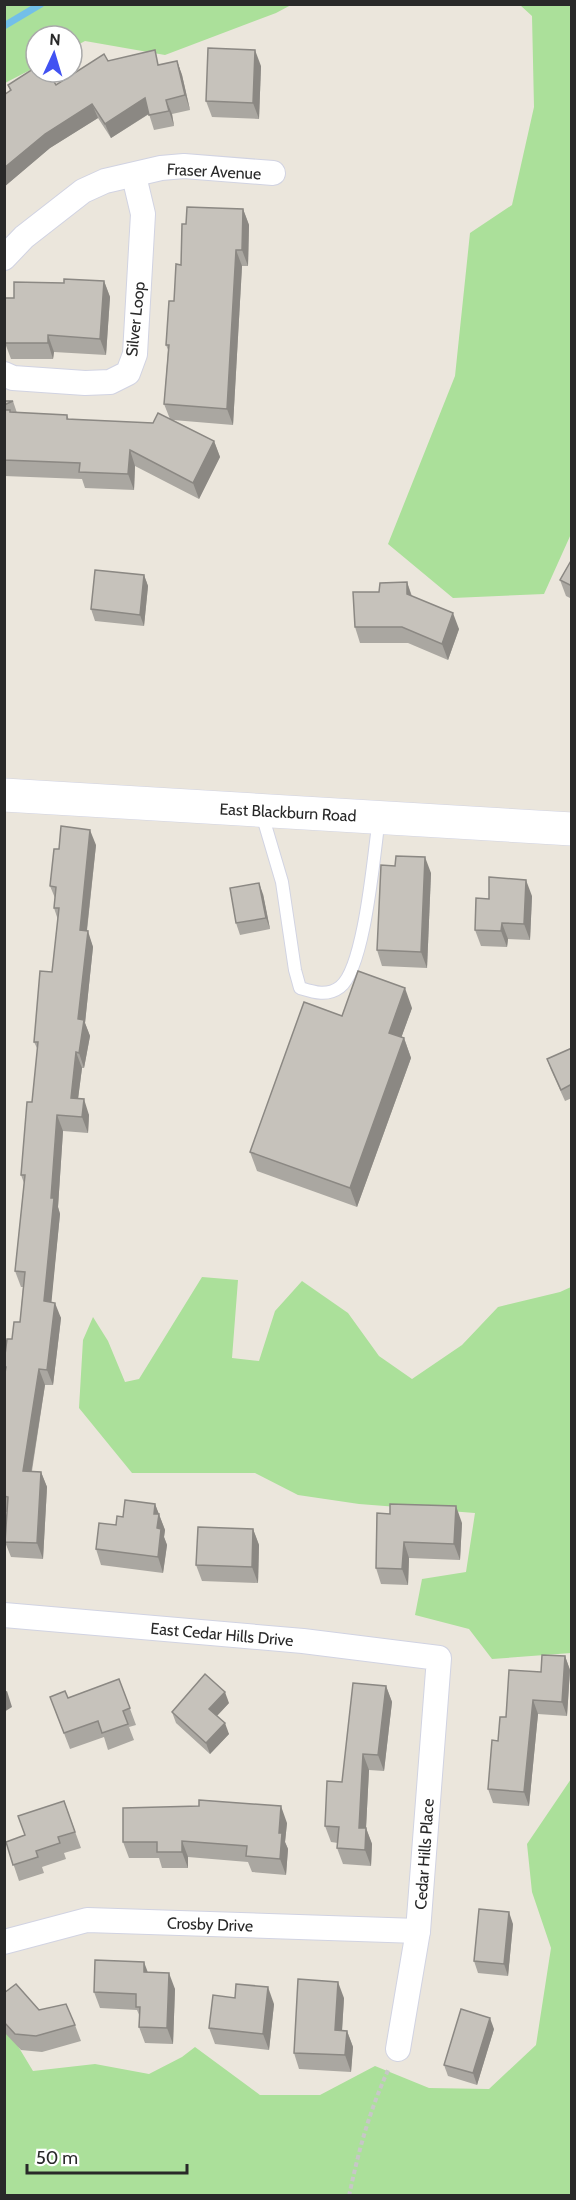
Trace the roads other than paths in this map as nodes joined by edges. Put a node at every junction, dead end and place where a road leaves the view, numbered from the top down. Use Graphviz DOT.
graph roads {
  1 [pos="273,173"];
  2 [pos="134,176"];
  3 [pos="4,258"];
  4 [pos="4,374"];
  5 [pos="4,795"];
  6 [pos="261,810"];
  7 [pos="380,818"];
  8 [pos="572,829"];
  9 [pos="4,1615"];
  10 [pos="439,1658"];
  11 [pos="418,1931"];
  12 [pos="4,1942"];
  13 [pos="398,2049"];
  1 -- 2 [label="street, Fraser Avenue"];
  2 -- 3 [label="street, Fraser Avenue"];
  2 -- 4 [label="street, Silver Loop"];
  5 -- 6 [label="street, East Blackburn Road"];
  6 -- 7 [label="street, East Blackburn Road"];
  6 -- 7 [label="lane"];
  7 -- 8 [label="street, East Blackburn Road"];
  9 -- 10 [label="street, East Cedar Hills Drive"];
  10 -- 11 [label="street, Cedar Hills Place"];
  11 -- 12 [label="street, Crosby Drive"];
  11 -- 13 [label="street, Cedar Hills Place"];
}
